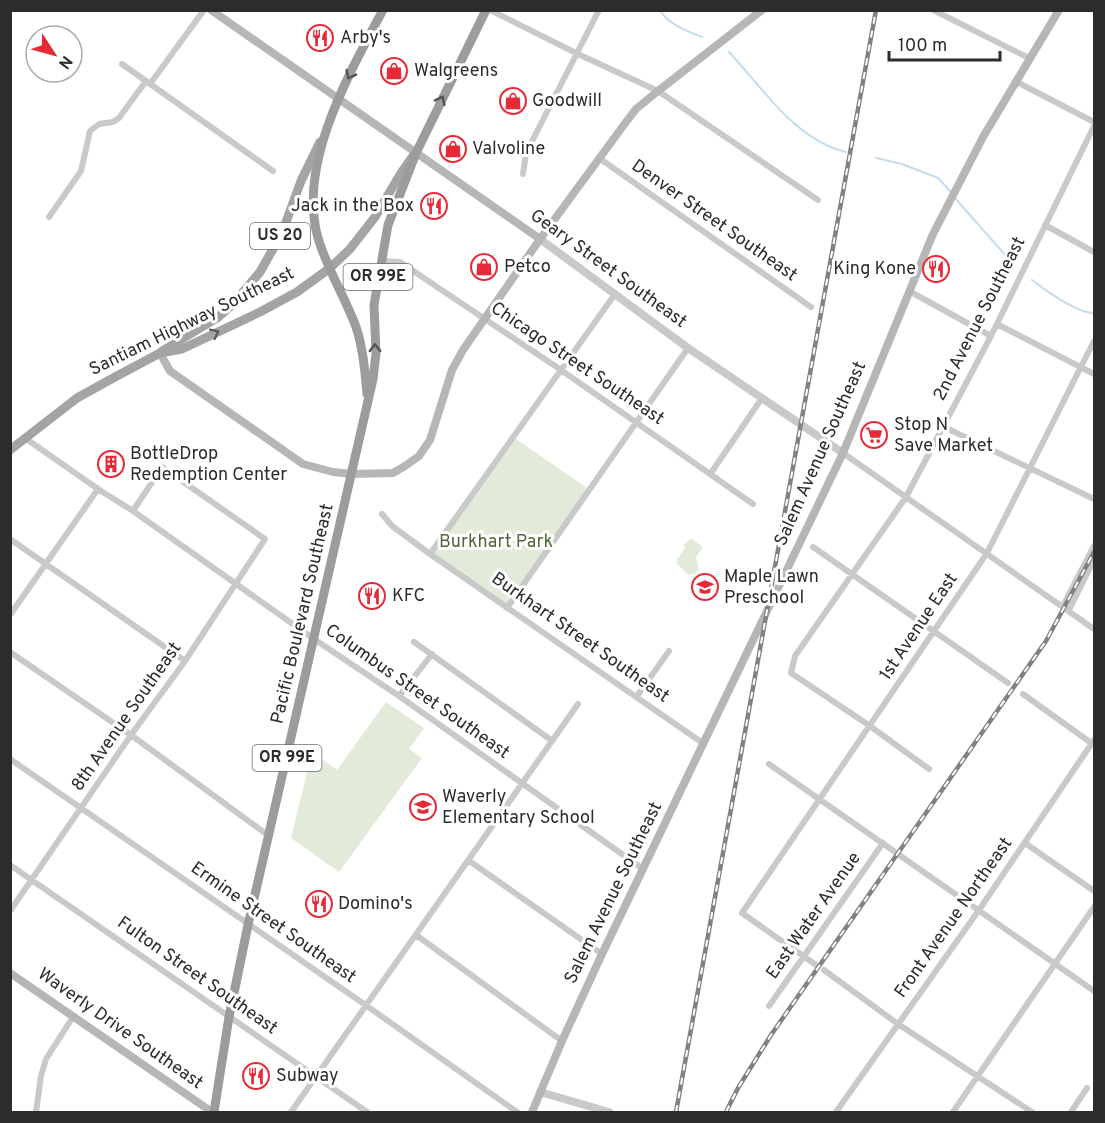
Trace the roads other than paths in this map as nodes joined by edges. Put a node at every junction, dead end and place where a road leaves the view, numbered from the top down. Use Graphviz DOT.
graph roads {
  1 [pos="204,10"];
  2 [pos="211,10"];
  3 [pos="383,10"];
  4 [pos="488,10"];
  5 [pos="599,10"];
  6 [pos="762,10"];
  7 [pos="933,10"];
  8 [pos="1059,10"];
  9 [pos="578,54"];
  10 [pos="1029,58"];
  11 [pos="122,64"];
  12 [pos="1015,81"];
  13 [pos="148,83"];
  14 [pos="658,91"];
  15 [pos="338,100"];
  16 [pos="1095,124"];
  17 [pos="325,134"];
  18 [pos="416,153"];
  19 [pos="598,158"];
  20 [pos="273,171"];
  21 [pos="523,174"];
  22 [pos="818,200"];
  23 [pos="49,216"];
  24 [pos="1045,225"];
  25 [pos="540,239"];
  26 [pos="1095,252"];
  27 [pos="381,261"];
  28 [pos="330,268"];
  29 [pos="909,291"];
  30 [pos="615,294"];
  31 [pos="811,307"];
  32 [pos="484,320"];
  33 [pos="997,324"];
  34 [pos="991,336"];
  35 [pos="1095,341"];
  36 [pos="688,348"];
  37 [pos="160,353"];
  38 [pos="1082,368"];
  39 [pos="561,370"];
  40 [pos="1095,374"];
  41 [pos="762,398"];
  42 [pos="367,405"];
  43 [pos="637,422"];
  44 [pos="942,426"];
  45 [pos="25,438"];
  46 [pos="10,450"];
  47 [pos="843,453"];
  48 [pos="1031,468"];
  49 [pos="711,473"];
  50 [pos="351,474"];
  51 [pos="98,489"];
  52 [pos="906,497"];
  53 [pos="1095,500"];
  54 [pos="753,504"];
  55 [pos="133,511"];
  56 [pos="382,514"];
  57 [pos="10,539"];
  58 [pos="1095,546"];
  59 [pos="813,547"];
  60 [pos="987,553"];
  61 [pos="430,554"];
  62 [pos="1095,560"];
  63 [pos="46,564"];
  64 [pos="854,574"];
  65 [pos="234,583"];
  66 [pos="507,608"];
  67 [pos="1066,608"];
  68 [pos="10,615"];
  69 [pos="1095,628"];
  70 [pos="935,631"];
  71 [pos="314,639"];
  72 [pos="414,642"];
  73 [pos="669,651"];
  74 [pos="10,652"];
  75 [pos="432,654"];
  76 [pos="185,661"];
  77 [pos="1008,682"];
  78 [pos="1023,694"];
  79 [pos="399,696"];
  80 [pos="637,696"];
  81 [pos="578,704"];
  82 [pos="870,726"];
  83 [pos="131,735"];
  84 [pos="551,740"];
  85 [pos="1094,743"];
  86 [pos="704,744"];
  87 [pos="10,759"];
  88 [pos="770,764"];
  89 [pos="929,769"];
  90 [pos="522,783"];
  91 [pos="820,799"];
  92 [pos="81,808"];
  93 [pos="269,836"];
  94 [pos="883,843"];
  95 [pos="1025,843"];
  96 [pos="468,860"];
  97 [pos="10,865"];
  98 [pos="643,869"];
  99 [pos="33,880"];
  100 [pos="1095,891"];
  101 [pos="1095,907"];
  102 [pos="979,910"];
  103 [pos="10,911"];
  104 [pos="248,924"];
  105 [pos="416,935"];
  106 [pos="602,954"];
  107 [pos="804,956"];
  108 [pos="1056,963"];
  109 [pos="816,964"];
  110 [pos="824,970"];
  111 [pos="10,974"];
  112 [pos="1095,991"];
  113 [pos="367,1006"];
  114 [pos="769,1006"];
  115 [pos="73,1017"];
  116 [pos="229,1017"];
  117 [pos="898,1024"];
  118 [pos="562,1041"];
  119 [pos="978,1076"];
  120 [pos="316,1078"];
  121 [pos="1087,1088"];
  122 [pos="540,1092"];
  123 [pos="36,1113"];
  124 [pos="213,1113"];
  125 [pos="291,1113"];
  126 [pos="366,1113"];
  127 [pos="517,1113"];
  128 [pos="532,1113"];
  129 [pos="609,1113"];
  130 [pos="836,1113"];
  131 [pos="953,1113"];
  132 [pos="1032,1113"];
  133 [pos="1071,1113"];
  1 -- 13 [label="street"];
  2 -- 15 [label="main road, Geary Street Southeast"];
  3 -- 15 [label="highway, US 20, one-way"];
  4 -- 9 [label="street"];
  18 -- 4 [label="highway, Pacific Boulevard Southeast / US 20, one-way"];
  5 -- 9 [label="street"];
  6 -- 14 [label="main road"];
  7 -- 10 [label="street"];
  8 -- 10 [label="main road, Salem Avenue Southeast"];
  9 -- 14 [label="street"];
  9 -- 21 [label="street"];
  10 -- 12 [label="main road, Salem Avenue Southeast"];
  11 -- 13 [label="street"];
  12 -- 16 [label="street"];
  12 -- 29 [label="main road, Salem Avenue Southeast"];
  13 -- 20 [label="street"];
  13 -- 23 [label="street"];
  14 -- 19 [label="main road"];
  14 -- 22 [label="street"];
  15 -- 17 [label="highway, US 20"];
  15 -- 18 [label="main road, Geary Street Southeast"];
  16 -- 24 [label="street, 2nd Avenue Southeast"];
  17 -- 28 [label="highway, Pacific Boulevard Southeast / OR 99E"];
  17 -- 37 [label="main road, US 20"];
  18 -- 25 [label="main road, Geary Street Southeast"];
  18 -- 27 [label="highway, Pacific Boulevard Southeast / OR 99E"];
  18 -- 28 [label="main road, Santiam Highway Southeast / US 20"];
  19 -- 25 [label="main road"];
  19 -- 31 [label="street, Denver Street Southeast"];
  24 -- 26 [label="street"];
  24 -- 33 [label="street, 2nd Avenue Southeast"];
  25 -- 30 [label="street, Geary Street Southeast"];
  25 -- 32 [label="main road"];
  27 -- 32 [label="street, Chicago Street Southeast"];
  42 -- 27 [label="highway, Pacific Boulevard Southeast / OR 99E, one-way"];
  37 -- 28 [label="main road, Santiam Highway Southeast / US 20, one-way"];
  28 -- 42 [label="highway, Pacific Boulevard Southeast / OR 99E"];
  29 -- 34 [label="street"];
  29 -- 47 [label="main road, Salem Avenue Southeast"];
  30 -- 36 [label="street, Geary Street Southeast"];
  30 -- 39 [label="street"];
  32 -- 39 [label="street, Chicago Street Southeast"];
  32 -- 50 [label="main road"];
  33 -- 34 [label="street, 2nd Avenue Southeast"];
  33 -- 38 [label="street"];
  34 -- 44 [label="street, 2nd Avenue Southeast"];
  35 -- 38 [label="street, 1st Avenue East"];
  36 -- 41 [label="street, Geary Street Southeast"];
  36 -- 43 [label="street"];
  37 -- 45 [label="main road, Santiam Highway Southeast / US 20"];
  37 -- 50 [label="main road"];
  38 -- 40 [label="street"];
  38 -- 48 [label="street, 1st Avenue East"];
  39 -- 43 [label="street, Chicago Street Southeast"];
  39 -- 61 [label="street"];
  41 -- 47 [label="street, Geary Street Southeast"];
  41 -- 49 [label="street"];
  42 -- 50 [label="highway, Pacific Boulevard Southeast / OR 99E"];
  43 -- 49 [label="street, Chicago Street Southeast"];
  43 -- 66 [label="street"];
  44 -- 48 [label="street"];
  44 -- 52 [label="street, 2nd Avenue Southeast"];
  45 -- 46 [label="main road, Santiam Highway Southeast / US 20"];
  45 -- 51 [label="street, Columbus Street Southeast"];
  47 -- 52 [label="street, Geary Street Southeast"];
  47 -- 86 [label="main road, Salem Avenue Southeast"];
  48 -- 53 [label="street"];
  48 -- 60 [label="street, 1st Avenue East"];
  49 -- 54 [label="street, Chicago Street Southeast"];
  50 -- 71 [label="highway, Pacific Boulevard Southeast / OR 99E"];
  51 -- 55 [label="street, Columbus Street Southeast"];
  51 -- 63 [label="street"];
  52 -- 60 [label="street, Geary Street Southeast"];
  52 -- 64 [label="street, 2nd Avenue Southeast"];
  55 -- 65 [label="street, Columbus Street Southeast"];
  55 -- 65 [label="street, 8th Avenue Southeast"];
  56 -- 61 [label="street, Burkhart Street Southeast"];
  57 -- 63 [label="street"];
  58 -- 67 [label="street"];
  59 -- 64 [label="street"];
  60 -- 67 [label="street, Geary Street Southeast"];
  60 -- 70 [label="street, 1st Avenue East"];
  61 -- 66 [label="street, Burkhart Street Southeast"];
  62 -- 67 [label="street"];
  63 -- 68 [label="street"];
  63 -- 76 [label="street"];
  64 -- 70 [label="street"];
  64 -- 82 [label="street, 2nd Avenue Southeast"];
  65 -- 71 [label="street, Columbus Street Southeast"];
  65 -- 76 [label="street, 8th Avenue Southeast"];
  66 -- 80 [label="street, Burkhart Street Southeast"];
  67 -- 69 [label="street, Geary Street Southeast"];
  70 -- 77 [label="street"];
  70 -- 82 [label="street, 1st Avenue East"];
  71 -- 79 [label="street, Columbus Street Southeast"];
  71 -- 93 [label="highway, Pacific Boulevard Southeast / OR 99E"];
  72 -- 75 [label="street"];
  73 -- 80 [label="street"];
  74 -- 83 [label="street"];
  75 -- 79 [label="street"];
  75 -- 84 [label="street"];
  76 -- 83 [label="street, 8th Avenue Southeast"];
  78 -- 85 [label="street"];
  79 -- 90 [label="street, Columbus Street Southeast"];
  80 -- 86 [label="street, Burkhart Street Southeast"];
  81 -- 84 [label="street"];
  82 -- 89 [label="street"];
  82 -- 91 [label="street, 1st Avenue East"];
  83 -- 92 [label="street, 8th Avenue Southeast"];
  83 -- 93 [label="street"];
  84 -- 90 [label="street"];
  85 -- 95 [label="street, Front Avenue Northeast"];
  86 -- 98 [label="main road, Salem Avenue Southeast"];
  87 -- 92 [label="street, Ermine Street Southeast"];
  88 -- 91 [label="street"];
  90 -- 96 [label="street"];
  90 -- 98 [label="street, Columbus Street Southeast"];
  91 -- 94 [label="street"];
  91 -- 107 [label="street, 1st Avenue East"];
  92 -- 99 [label="street, 8th Avenue Southeast"];
  92 -- 104 [label="street, Ermine Street Southeast"];
  93 -- 104 [label="highway, Pacific Boulevard Southeast / OR 99E"];
  94 -- 102 [label="street"];
  94 -- 107 [label="street, East Water Avenue"];
  95 -- 100 [label="street"];
  95 -- 102 [label="street, Front Avenue Northeast"];
  96 -- 105 [label="street"];
  96 -- 106 [label="street"];
  97 -- 99 [label="street, Fulton Street Southeast"];
  98 -- 106 [label="main road, Salem Avenue Southeast"];
  99 -- 103 [label="street, 8th Avenue Southeast"];
  99 -- 116 [label="street, Fulton Street Southeast"];
  101 -- 108 [label="street"];
  102 -- 108 [label="street"];
  102 -- 117 [label="street, Front Avenue Northeast"];
  104 -- 113 [label="street, Ermine Street Southeast"];
  104 -- 116 [label="highway, Pacific Boulevard Southeast / OR 99E"];
  105 -- 113 [label="street"];
  105 -- 118 [label="street"];
  106 -- 118 [label="main road, Salem Avenue Southeast"];
  107 -- 109 [label="street"];
  107 -- 114 [label="street, East Water Avenue"];
  108 -- 112 [label="street"];
  108 -- 119 [label="street"];
  110 -- 117 [label="street"];
  111 -- 115 [label="main road, Waverly Drive Southeast"];
  113 -- 120 [label="street"];
  113 -- 127 [label="street, Ermine Street Southeast"];
  115 -- 123 [label="street"];
  115 -- 124 [label="main road, Waverly Drive Southeast"];
  116 -- 120 [label="street, Fulton Street Southeast"];
  116 -- 124 [label="highway, Pacific Boulevard Southeast / OR 99E"];
  117 -- 119 [label="street"];
  117 -- 130 [label="street, Front Avenue Northeast"];
  118 -- 122 [label="main road, Salem Avenue Southeast"];
  119 -- 131 [label="street"];
  119 -- 132 [label="street"];
  120 -- 125 [label="street"];
  120 -- 126 [label="street, Fulton Street Southeast"];
  121 -- 133 [label="street"];
  122 -- 128 [label="main road, Salem Avenue Southeast"];
  122 -- 129 [label="street"];
}
